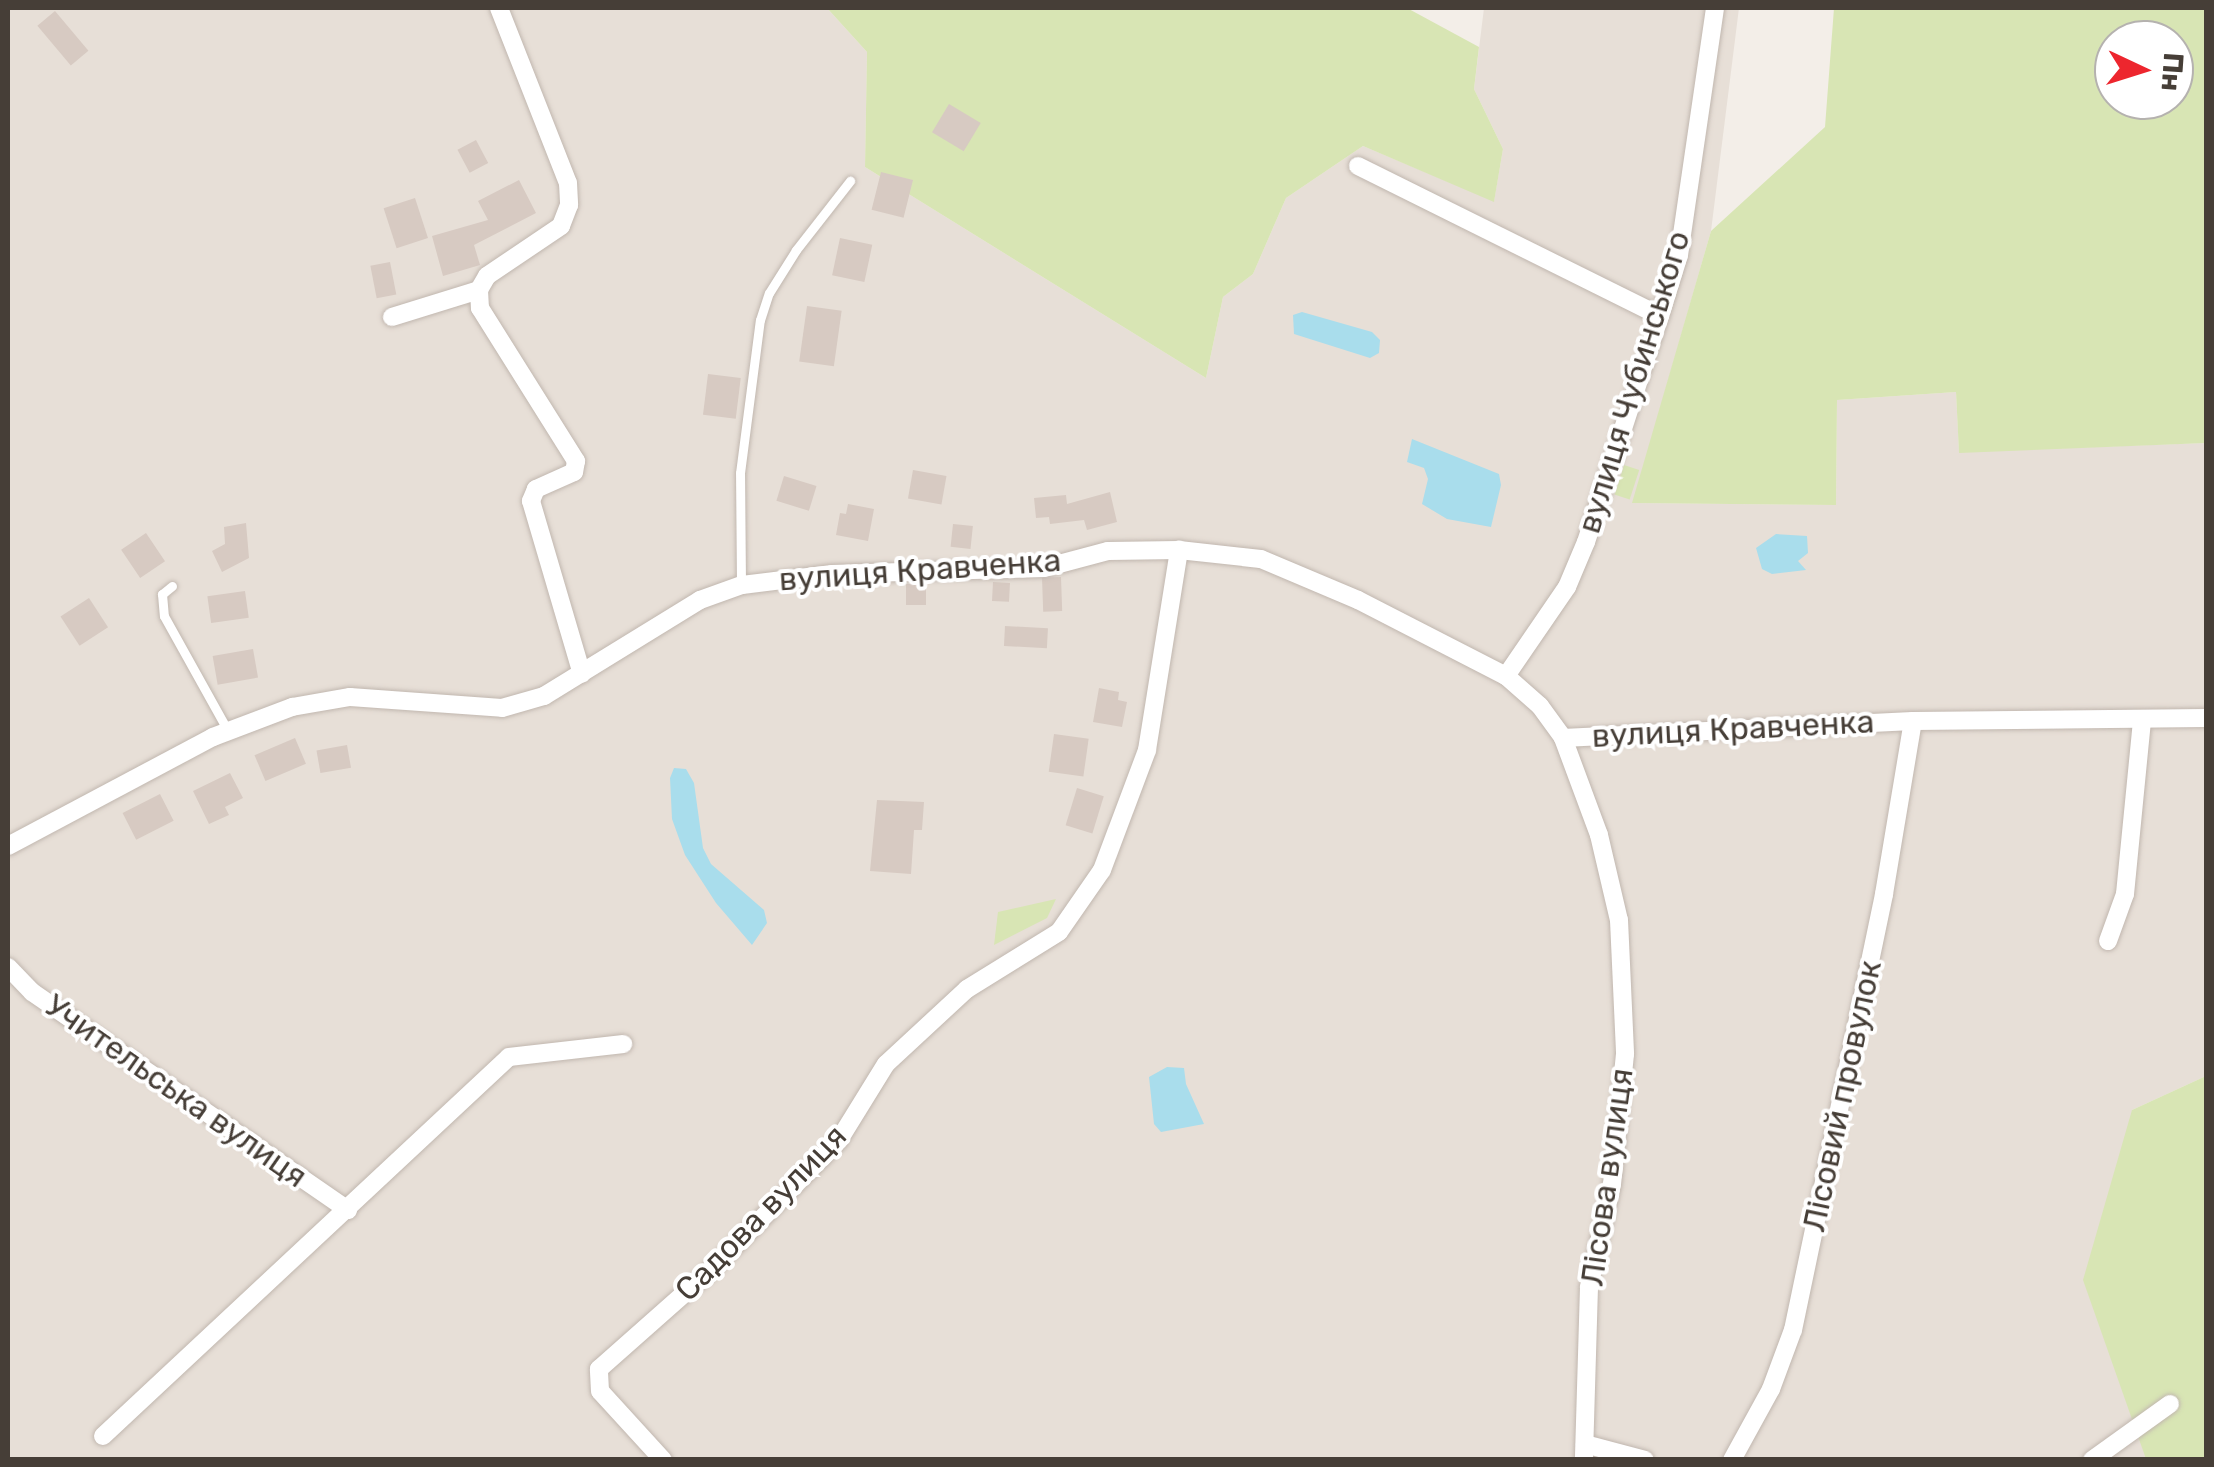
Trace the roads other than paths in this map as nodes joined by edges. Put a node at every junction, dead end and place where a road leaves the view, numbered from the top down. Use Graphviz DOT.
graph roads {
  1 [pos="500,8"];
  2 [pos="1715,8"];
  3 [pos="1358,166"];
  4 [pos="850,182"];
  5 [pos="479,290"];
  6 [pos="1660,316"];
  7 [pos="392,318"];
  8 [pos="1179,550"];
  9 [pos="742,584"];
  10 [pos="172,586"];
  11 [pos="582,674"];
  12 [pos="1506,676"];
  13 [pos="2206,718"];
  14 [pos="2142,720"];
  15 [pos="1914,721"];
  16 [pos="228,731"];
  17 [pos="1562,738"];
  18 [pos="8,846"];
  19 [pos="2108,940"];
  20 [pos="8,967"];
  21 [pos="623,1044"];
  22 [pos="348,1210"];
  23 [pos="2170,1404"];
  24 [pos="103,1436"];
  25 [pos="1584,1452"];
  26 [pos="662,1460"];
  27 [pos="1646,1460"];
  28 [pos="1732,1460"];
  29 [pos="2092,1460"];
  1 -- 5 [label="street"];
  2 -- 6 [label="street, вулиця Чубинського"];
  3 -- 6 [label="street"];
  4 -- 9 [label="lane"];
  5 -- 7 [label="street"];
  5 -- 11 [label="street"];
  6 -- 12 [label="street, вулиця Чубинського"];
  8 -- 9 [label="street, вулиця Кравченка"];
  8 -- 12 [label="street, вулиця Кравченка"];
  8 -- 26 [label="street, Садова вулиця"];
  9 -- 11 [label="street, вулиця Кравченка"];
  10 -- 16 [label="lane"];
  11 -- 16 [label="street, вулиця Кравченка"];
  12 -- 17 [label="street, вулиця Кравченка"];
  13 -- 14 [label="street, вулиця Кравченка"];
  14 -- 15 [label="street, вулиця Кравченка"];
  14 -- 19 [label="street"];
  15 -- 17 [label="street, вулиця Кравченка"];
  15 -- 28 [label="street, Лісовий провулок"];
  16 -- 18 [label="street, вулиця Кравченка"];
  17 -- 25 [label="street, Лісова вулиця"];
  20 -- 22 [label="street, Учительська вулиця"];
  21 -- 22 [label="street, Учительська вулиця"];
  22 -- 24 [label="street, Учительська вулиця"];
  23 -- 29 [label="street"];
  25 -- 27 [label="street, Лісова вулиця"];
}
